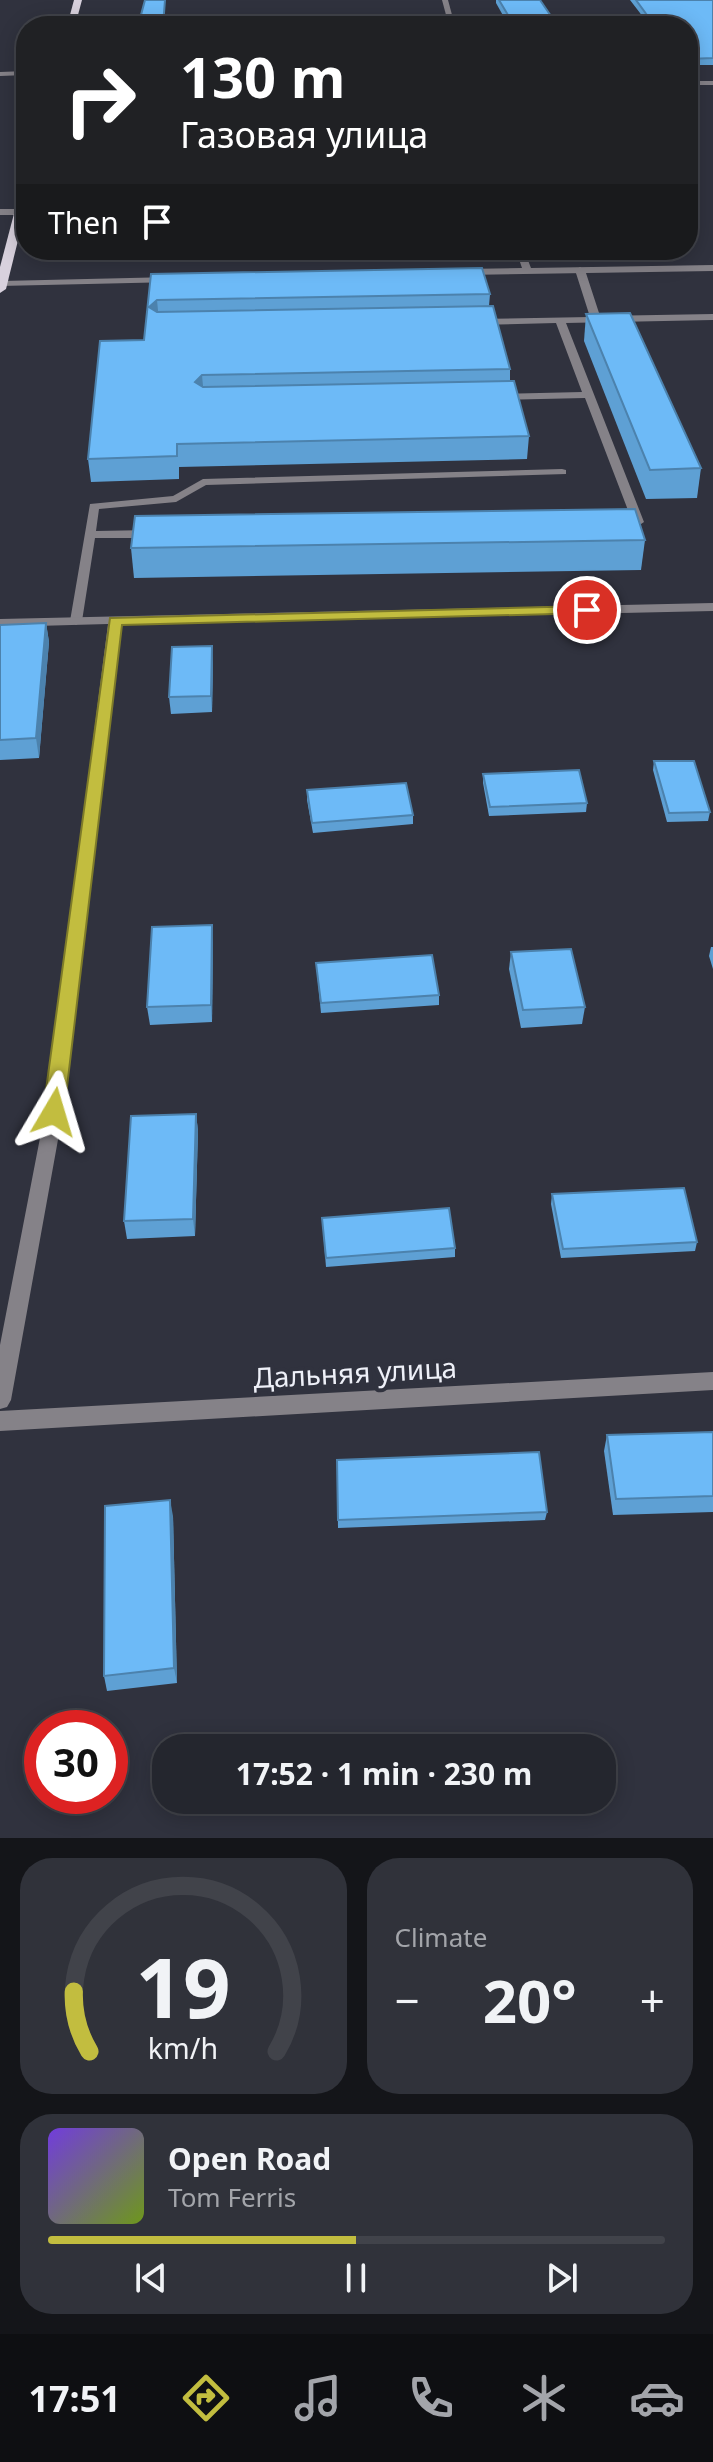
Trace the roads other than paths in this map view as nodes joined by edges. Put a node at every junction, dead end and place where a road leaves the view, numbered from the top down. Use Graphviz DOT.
graph roads {
  1 [pos="16,224"];
  2 [pos="523,260"];
  3 [pos="713,268"];
  4 [pos="580,270"];
  5 [pos="527,271"];
  6 [pos="447,273"];
  7 [pos="177,279"];
  8 [pos="1,287"];
  9 [pos="713,317"];
  10 [pos="596,320"];
  11 [pos="560,321"];
  12 [pos="467,322"];
  13 [pos="588,395"];
  14 [pos="492,397"];
  15 [pos="562,472"];
  16 [pos="622,522"];
  17 [pos="167,533"];
  18 [pos="89,535"];
  19 [pos="713,607"];
  20 [pos="76,621"];
  21 [pos="115,621"];
  22 [pos="0,623"];
  23 [pos="713,1381"];
  24 [pos="0,1400"];
  25 [pos="0,1421"];
  1 -- 8 [label="main road"];
  2 -- 5 [label="street"];
  3 -- 4 [label="street"];
  4 -- 5 [label="street"];
  4 -- 10 [label="street"];
  5 -- 6 [label="street"];
  7 -- 8 [label="street"];
  9 -- 10 [label="street"];
  10 -- 11 [label="street"];
  11 -- 12 [label="street"];
  11 -- 13 [label="street"];
  13 -- 14 [label="street"];
  13 -- 16 [label="street"];
  15 -- 18 [label="street"];
  17 -- 18 [label="street"];
  18 -- 20 [label="street"];
  19 -- 21 [label="street"];
  20 -- 21 [label="street"];
  20 -- 22 [label="street"];
  21 -- 24 [label="street"];
  23 -- 25 [label="street, Дальняя улица"];
}
